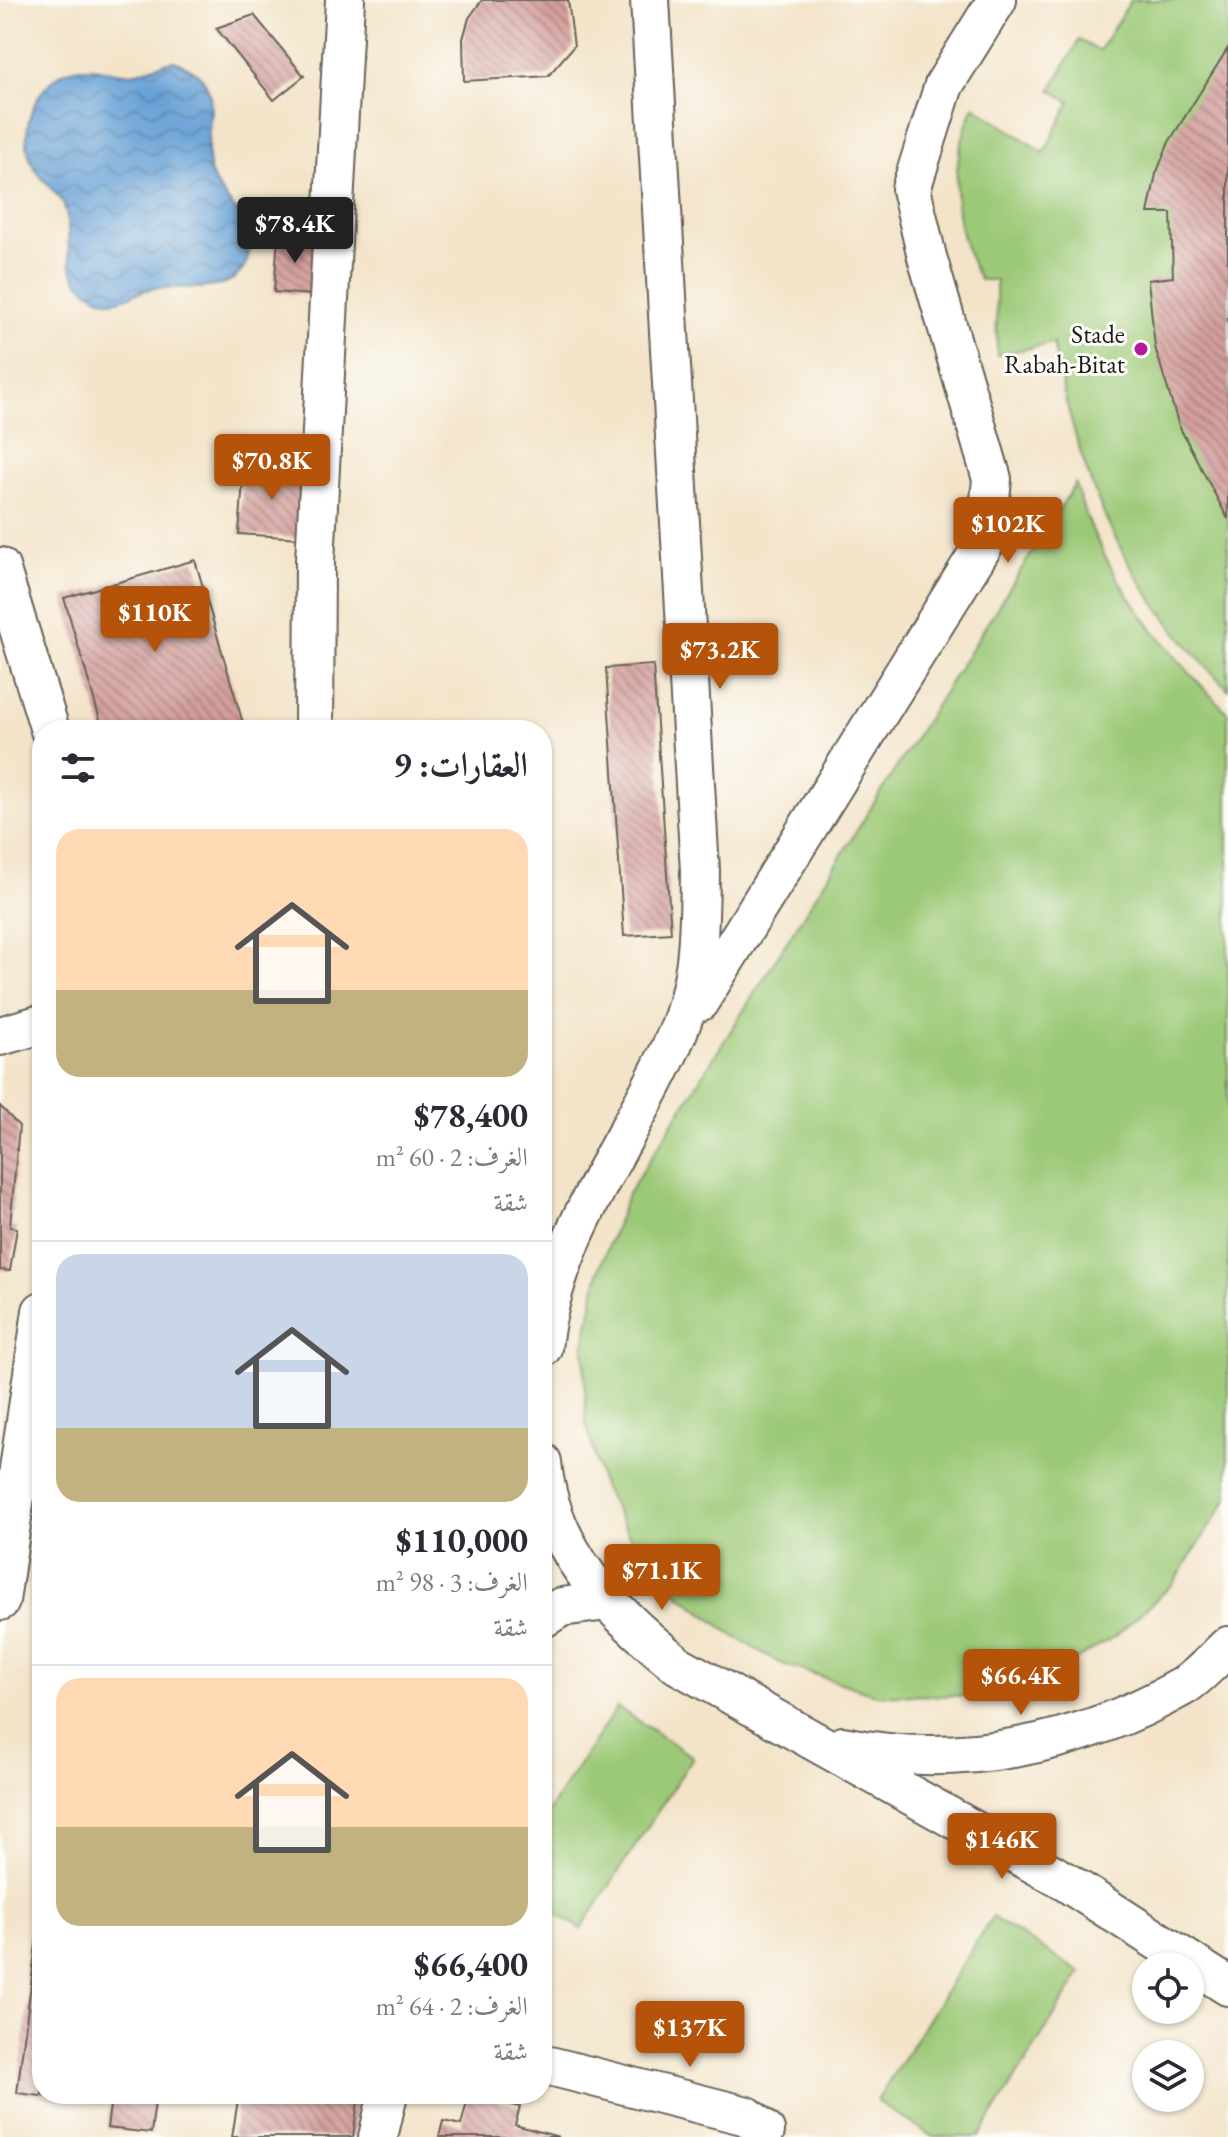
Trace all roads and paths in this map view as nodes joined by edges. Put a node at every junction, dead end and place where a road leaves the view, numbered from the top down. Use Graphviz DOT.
graph roads {
  1 [pos="345,0"];
  2 [pos="650,0"];
  3 [pos="997,0"];
  4 [pos="0,567"];
  5 [pos="47,720"];
  6 [pos="314,720"];
  7 [pos="32,1027"];
  8 [pos="0,1036"];
  9 [pos="674,1042"];
  10 [pos="552,1293"];
  11 [pos="32,1380"];
  12 [pos="552,1501"];
  13 [pos="0,1601"];
  14 [pos="607,1601"];
  15 [pos="552,1613"];
  16 [pos="1228,1646"];
  17 [pos="802,1732"];
  18 [pos="1228,1986"];
  19 [pos="552,2067"];
  20 [pos="386,2104"];
  21 [pos="378,2137"];
  22 [pos="763,2137"];
  1 -- 6 [label="street"];
  2 -- 9 [label="street"];
  3 -- 9 [label="street"];
  4 -- 5 [label="street"];
  7 -- 8 [label="street"];
  9 -- 10 [label="street"];
  11 -- 13 [label="street"];
  12 -- 14 [label="street"];
  14 -- 15 [label="street"];
  14 -- 17 [label="street"];
  16 -- 17 [label="street"];
  17 -- 18 [label="street"];
  19 -- 22 [label="street"];
  20 -- 21 [label="street"];
}
